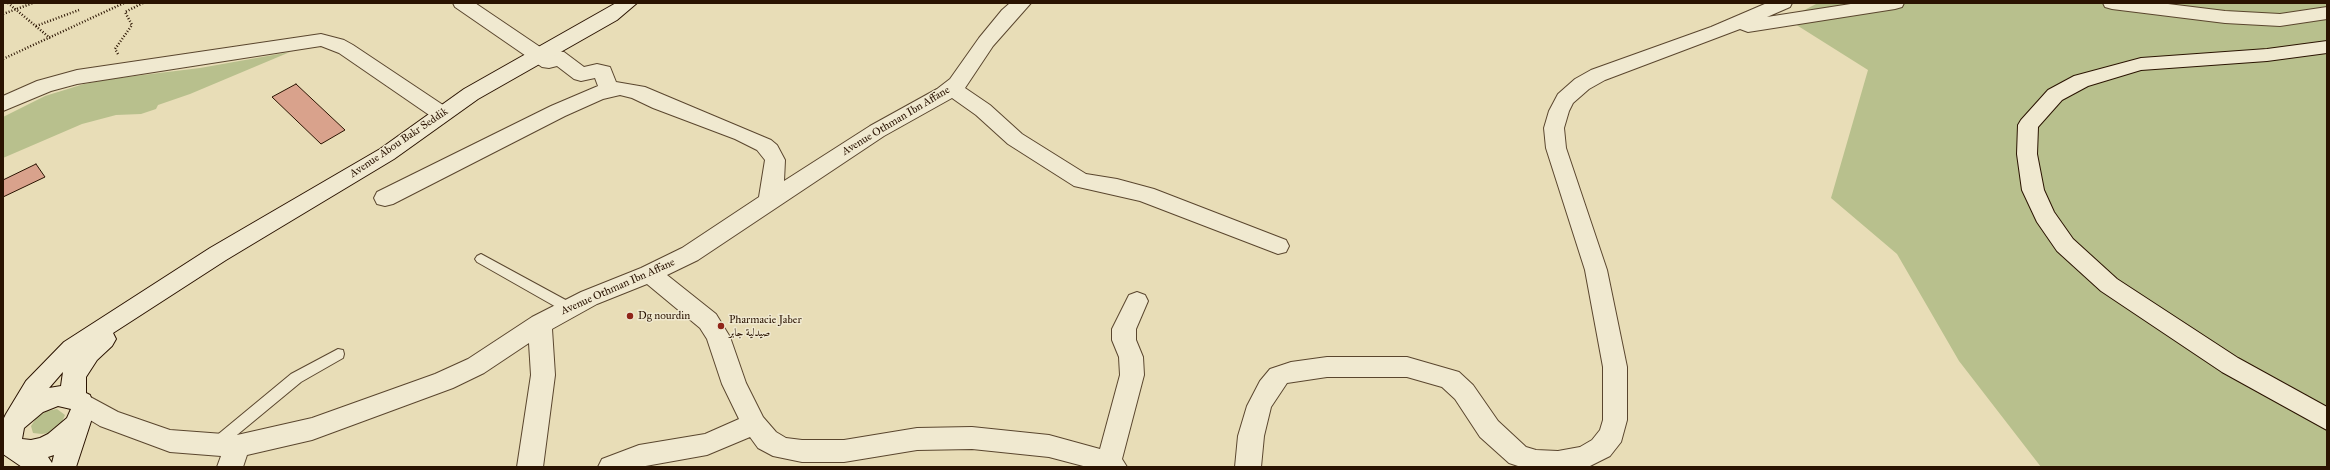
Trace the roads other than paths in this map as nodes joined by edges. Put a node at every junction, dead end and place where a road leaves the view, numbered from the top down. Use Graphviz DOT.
graph roads {
  1 [pos="462,3"];
  2 [pos="628,3"];
  3 [pos="1022,3"];
  4 [pos="1783,3"];
  5 [pos="1895,3"];
  6 [pos="2112,3"];
  7 [pos="2327,13"];
  8 [pos="1718,31"];
  9 [pos="2327,47"];
  10 [pos="542,55"];
  11 [pos="951,88"];
  12 [pos="609,90"];
  13 [pos="3,104"];
  14 [pos="442,114"];
  15 [pos="385,198"];
  16 [pos="769,202"];
  17 [pos="1278,246"];
  18 [pos="481,259"];
  19 [pos="649,274"];
  20 [pos="151,297"];
  21 [pos="1137,301"];
  22 [pos="569,308"];
  23 [pos="540,324"];
  24 [pos="338,354"];
  25 [pos="78,409"];
  26 [pos="2327,419"];
  27 [pos="15,421"];
  28 [pos="754,424"];
  29 [pos="20,450"];
  30 [pos="227,453"];
  31 [pos="1111,466"];
  32 [pos="41,467"];
  33 [pos="63,467"];
  34 [pos="530,467"];
  35 [pos="611,467"];
  36 [pos="1248,467"];
  1 -- 10 [label="street"];
  2 -- 10 [label="street, Avenue Abou Bakr Seddik"];
  3 -- 11 [label="street, Avenue Othman Ibn Affane"];
  4 -- 8 [label="street"];
  5 -- 8 [label="street"];
  6 -- 7 [label="street"];
  8 -- 36 [label="street"];
  9 -- 26 [label="street"];
  10 -- 12 [label="street"];
  10 -- 14 [label="street, Avenue Abou Bakr Seddik"];
  11 -- 16 [label="street, Avenue Othman Ibn Affane"];
  11 -- 17 [label="street"];
  12 -- 15 [label="street"];
  12 -- 16 [label="street"];
  13 -- 14 [label="street"];
  14 -- 20 [label="street, Avenue Abou Bakr Seddik"];
  16 -- 19 [label="street, Avenue Othman Ibn Affane"];
  18 -- 22 [label="lane"];
  19 -- 22 [label="street, Avenue Othman Ibn Affane"];
  19 -- 28 [label="street"];
  20 -- 25 [label="street"];
  20 -- 27 [label="street"];
  21 -- 31 [label="street"];
  22 -- 23 [label="street, Avenue Othman Ibn Affane"];
  23 -- 30 [label="street, Avenue Othman Ibn Affane"];
  23 -- 34 [label="street"];
  24 -- 30 [label="lane"];
  25 -- 27 [label="street"];
  25 -- 29 [label="street"];
  25 -- 30 [label="street, Avenue Othman Ibn Affane"];
  25 -- 33 [label="street"];
  27 -- 29 [label="street"];
  28 -- 31 [label="street"];
  28 -- 35 [label="street"];
  29 -- 32 [label="street"];
}
